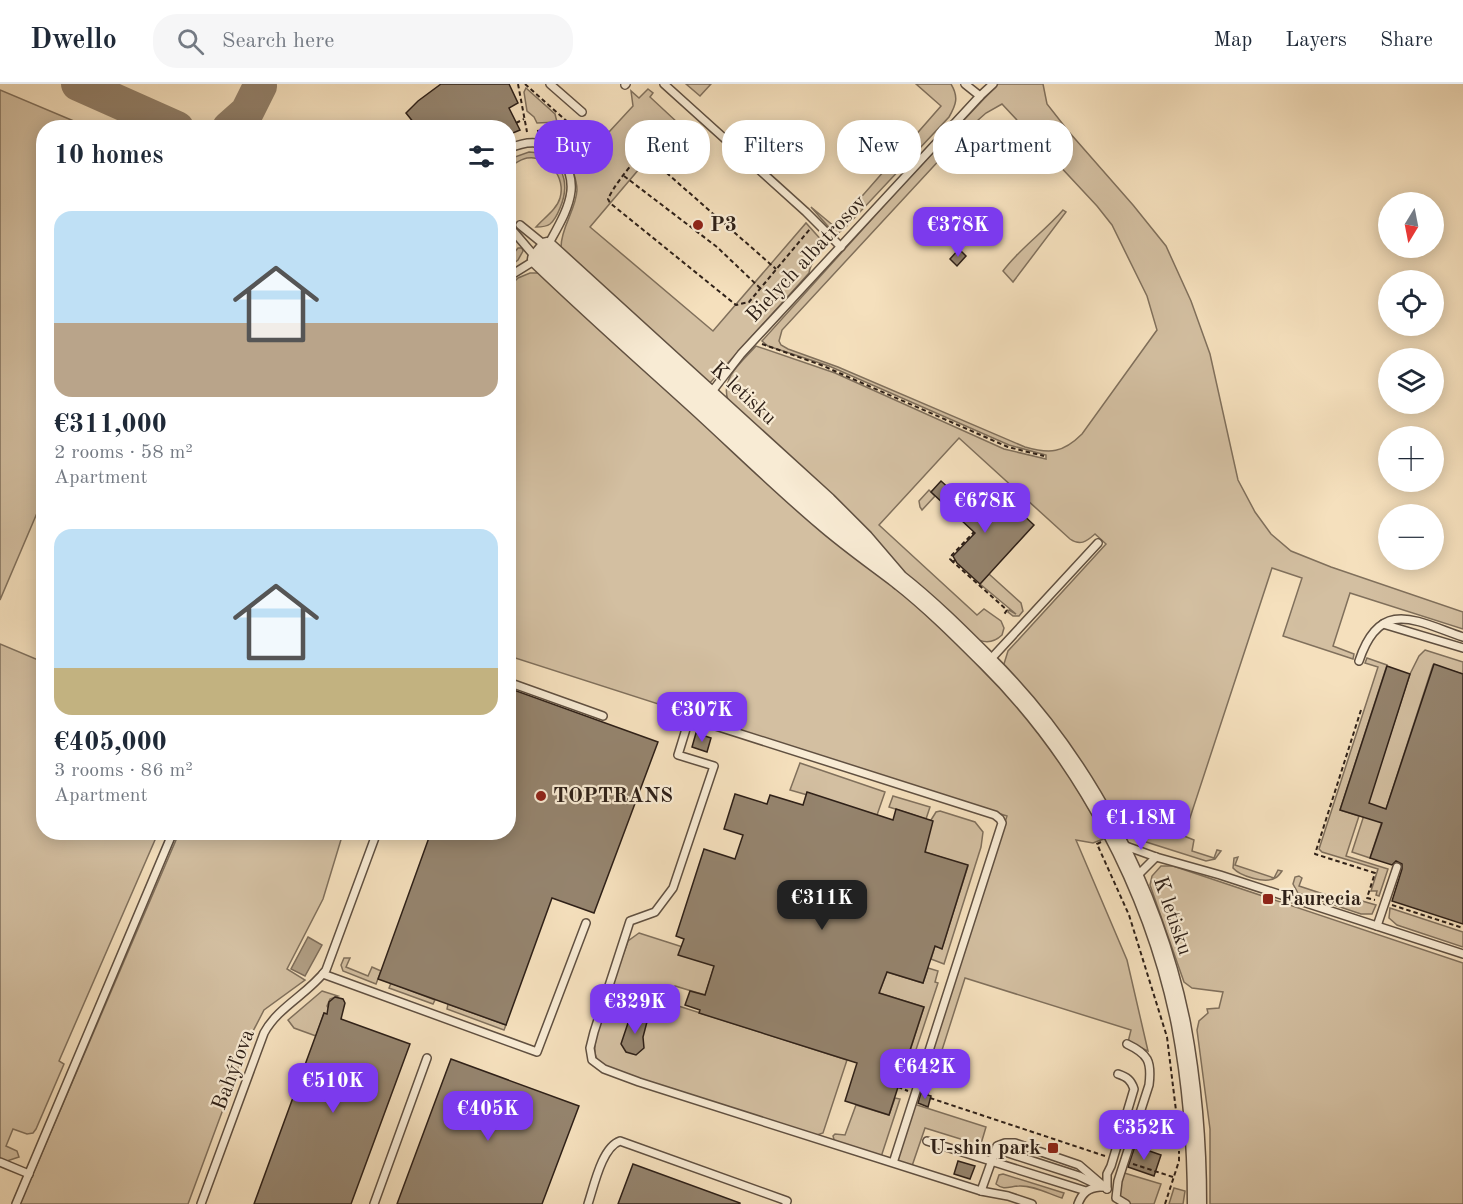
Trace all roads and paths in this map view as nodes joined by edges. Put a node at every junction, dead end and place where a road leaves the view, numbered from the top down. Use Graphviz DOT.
graph roads {
  1 [pos="518,84"];
  2 [pos="525,84"];
  3 [pos="550,84"];
  4 [pos="663,84"];
  5 [pos="965,84"];
  6 [pos="993,84"];
  7 [pos="980,96"];
  8 [pos="582,112"];
  9 [pos="525,119"];
  10 [pos="566,120"];
  11 [pos="516,123"];
  12 [pos="527,132"];
  13 [pos="516,146"];
  14 [pos="668,174"];
  15 [pos="624,176"];
  16 [pos="816,222"];
  17 [pos="520,225"];
  18 [pos="516,234"];
  19 [pos="791,240"];
  20 [pos="797,245"];
  21 [pos="841,247"];
  22 [pos="542,253"];
  23 [pos="776,269"];
  24 [pos="516,271"];
  25 [pos="760,288"];
  26 [pos="754,340"];
  27 [pos="704,401"];
  28 [pos="1044,456"];
  29 [pos="974,532"];
  30 [pos="1098,543"];
  31 [pos="1003,616"];
  32 [pos="1383,624"];
  33 [pos="1463,637"];
  34 [pos="1463,648"];
  35 [pos="1359,661"];
  36 [pos="988,662"];
  37 [pos="516,685"];
  38 [pos="1361,710"];
  39 [pos="603,716"];
  40 [pos="170,840"];
  41 [pos="374,840"];
  42 [pos="1106,843"];
  43 [pos="1156,857"];
  44 [pos="1397,867"];
  45 [pos="1135,878"];
  46 [pos="1385,902"];
  47 [pos="586,923"];
  48 [pos="1377,926"];
  49 [pos="1463,928"];
  50 [pos="1463,954"];
  51 [pos="323,974"];
  52 [pos="1127,1044"];
  53 [pos="427,1058"];
  54 [pos="1118,1074"];
  55 [pos="930,1098"];
  56 [pos="1178,1129"];
  57 [pos="927,1141"];
  58 [pos="1179,1145"];
  59 [pos="992,1158"];
  60 [pos="1113,1159"];
  61 [pos="0,1162"];
  62 [pos="1124,1162"];
  63 [pos="893,1163"];
  64 [pos="29,1174"];
  65 [pos="1173,1177"];
  66 [pos="1107,1189"];
  67 [pos="981,1191"];
  68 [pos="1086,1191"];
  69 [pos="1117,1201"];
  70 [pos="16,1204"];
  71 [pos="201,1204"];
  72 [pos="374,1204"];
  73 [pos="588,1204"];
  74 [pos="786,1204"];
  75 [pos="1032,1204"];
  76 [pos="1078,1204"];
  77 [pos="1126,1204"];
  78 [pos="1165,1204"];
  79 [pos="1197,1204"];
  1 -- 9 [label="path"];
  2 -- 10 [label="path"];
  3 -- 8 [label="lane"];
  4 -- 16 [label="lane"];
  5 -- 7 [label="lane"];
  6 -- 7 [label="lane, Bielych albatrosov"];
  7 -- 21 [label="lane, Bielych albatrosov"];
  9 -- 11 [label="path"];
  9 -- 12 [label="path"];
  13 -- 22 [label="lane"];
  14 -- 23 [label="path"];
  15 -- 25 [label="path"];
  15 -- 25 [label="path"];
  16 -- 20 [label="path"];
  16 -- 21 [label="lane"];
  17 -- 22 [label="lane"];
  18 -- 22 [label="lane"];
  19 -- 20 [label="path"];
  20 -- 23 [label="path"];
  21 -- 26 [label="lane, Bielych albatrosov"];
  22 -- 24 [label="lane"];
  22 -- 27 [label="street, K letisku"];
  23 -- 25 [label="path"];
  26 -- 27 [label="lane, Bielych albatrosov"];
  26 -- 28 [label="path"];
  27 -- 36 [label="street, K letisku"];
  29 -- 31 [label="path"];
  30 -- 36 [label="lane"];
  32 -- 33 [label="lane"];
  32 -- 34 [label="lane"];
  32 -- 35 [label="lane"];
  36 -- 42 [label="street, K letisku"];
  37 -- 39 [label="lane"];
  38 -- 46 [label="path"];
  40 -- 64 [label="lane"];
  41 -- 51 [label="lane, Bahýľova"];
  42 -- 43 [label="lane"];
  42 -- 45 [label="street, K letisku"];
  42 -- 56 [label="path"];
  43 -- 45 [label="lane"];
  43 -- 48 [label="lane"];
  44 -- 46 [label="lane"];
  45 -- 79 [label="street, K letisku"];
  46 -- 48 [label="lane"];
  46 -- 49 [label="path"];
  47 -- 51 [label="lane"];
  48 -- 50 [label="lane"];
  51 -- 71 [label="lane, Bahýľova"];
  52 -- 62 [label="lane"];
  53 -- 72 [label="lane"];
  54 -- 60 [label="lane"];
  55 -- 60 [label="path"];
  57 -- 59 [label="lane"];
  58 -- 65 [label="path"];
  59 -- 66 [label="lane"];
  59 -- 66 [label="lane"];
  59 -- 67 [label="lane"];
  59 -- 68 [label="lane"];
  60 -- 66 [label="lane"];
  61 -- 64 [label="lane"];
  62 -- 65 [label="path"];
  62 -- 69 [label="lane"];
  63 -- 63 [label="lane"];
  63 -- 67 [label="lane"];
  64 -- 70 [label="lane"];
  65 -- 78 [label="path"];
  66 -- 68 [label="lane"];
  66 -- 69 [label="lane"];
  67 -- 75 [label="lane"];
  68 -- 76 [label="lane"];
  69 -- 77 [label="lane"];
  73 -- 74 [label="lane"];
}
